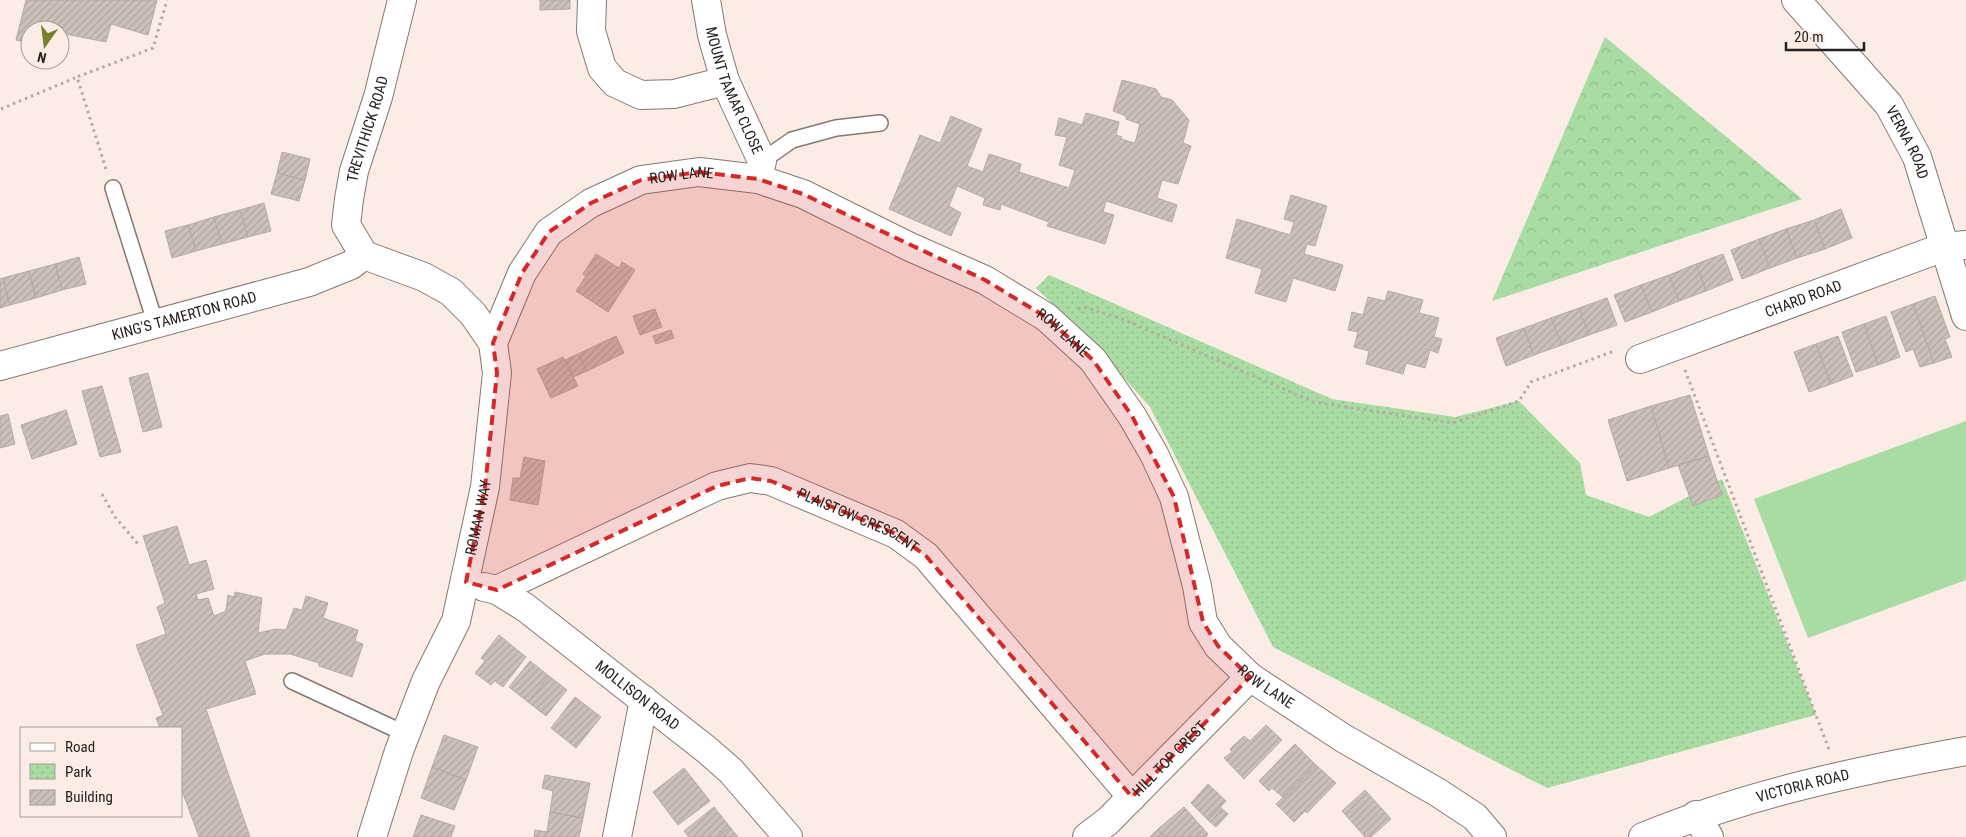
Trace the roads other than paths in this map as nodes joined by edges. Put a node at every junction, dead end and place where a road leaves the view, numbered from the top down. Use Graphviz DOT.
graph roads {
  1 [pos="402,0"];
  2 [pos="592,0"];
  3 [pos="706,0"];
  4 [pos="1796,0"];
  5 [pos="725,81"];
  6 [pos="880,123"];
  7 [pos="760,170"];
  8 [pos="113,188"];
  9 [pos="1955,246"];
  10 [pos="364,255"];
  11 [pos="1966,316"];
  12 [pos="156,325"];
  13 [pos="493,343"];
  14 [pos="1640,359"];
  15 [pos="0,366"];
  16 [pos="466,582"];
  17 [pos="497,590"];
  18 [pos="1250,677"];
  19 [pos="292,680"];
  20 [pos="644,700"];
  21 [pos="406,734"];
  22 [pos="1966,750"];
  23 [pos="1132,797"];
  24 [pos="1703,826"];
  25 [pos="372,837"];
  26 [pos="617,837"];
  27 [pos="788,837"];
  28 [pos="1087,837"];
  29 [pos="1492,837"];
  30 [pos="1643,837"];
  1 -- 10 [label="street, TREVITHICK ROAD"];
  2 -- 5 [label="street"];
  3 -- 5 [label="street, MOUNT TAMAR CLOSE"];
  4 -- 9 [label="street, VERNA ROAD"];
  5 -- 7 [label="street, MOUNT TAMAR CLOSE"];
  6 -- 7 [label="lane"];
  7 -- 13 [label="street, ROW LANE"];
  7 -- 18 [label="street, ROW LANE"];
  8 -- 12 [label="lane"];
  9 -- 11 [label="street, VERNA ROAD"];
  9 -- 14 [label="street, CHARD ROAD"];
  10 -- 12 [label="street, KING'S TAMERTON ROAD"];
  10 -- 13 [label="street, ROMAN WAY"];
  12 -- 15 [label="street, KING'S TAMERTON ROAD"];
  13 -- 16 [label="street, ROMAN WAY"];
  16 -- 17 [label="street, MOLLISON ROAD"];
  16 -- 21 [label="street, ROMAN WAY"];
  17 -- 20 [label="street, MOLLISON ROAD"];
  17 -- 23 [label="street, PLAISTOW CRESCENT"];
  18 -- 23 [label="street, HILL TOP CREST"];
  18 -- 29 [label="street, ROW LANE"];
  19 -- 21 [label="lane"];
  20 -- 26 [label="street"];
  20 -- 27 [label="street, MOLLISON ROAD"];
  21 -- 25 [label="street, ROMAN WAY"];
  22 -- 24 [label="street, VICTORIA ROAD"];
  23 -- 28 [label="street, HILL TOP CREST"];
  24 -- 30 [label="street, VICTORIA ROAD"];
}
